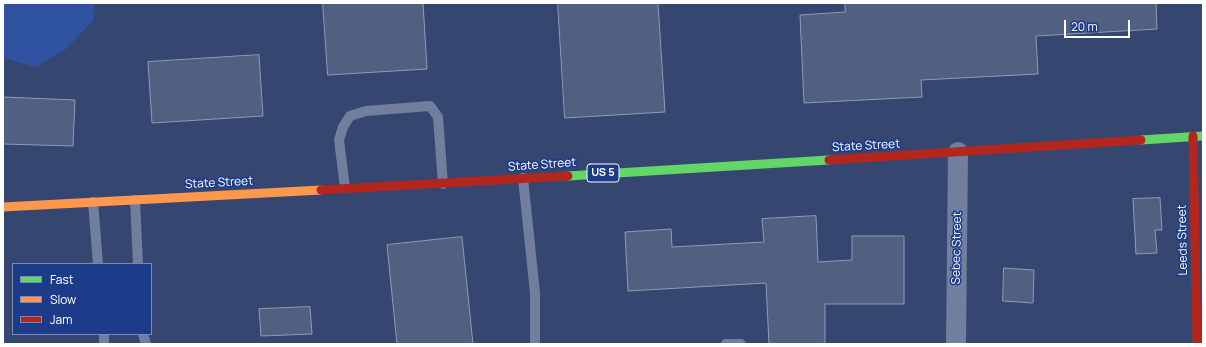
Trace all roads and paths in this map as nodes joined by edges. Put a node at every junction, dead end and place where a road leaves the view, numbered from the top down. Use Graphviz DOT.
graph roads {
  1 [pos="1193,136"];
  2 [pos="1203,136"];
  3 [pos="958,152"];
  4 [pos="524,178"];
  5 [pos="443,184"];
  6 [pos="345,188"];
  7 [pos="135,200"];
  8 [pos="93,202"];
  9 [pos="3,207"];
  10 [pos="1199,252"];
  11 [pos="98,263"];
  12 [pos="138,263"];
  13 [pos="536,344"];
  14 [pos="726,344"];
  15 [pos="741,344"];
  16 [pos="956,344"];
  17 [pos="1197,344"];
  1 -- 2 [label="main road, State Street / US 5"];
  1 -- 3 [label="main road, State Street / US 5"];
  1 -- 10 [label="main road, Leeds Street"];
  3 -- 4 [label="main road, State Street / US 5"];
  3 -- 16 [label="street, Sebec Street"];
  4 -- 5 [label="main road, State Street / US 5"];
  4 -- 13 [label="lane"];
  5 -- 6 [label="main road, State Street / US 5"];
  5 -- 6 [label="lane"];
  6 -- 7 [label="main road, State Street / US 5"];
  7 -- 8 [label="main road, State Street / US 5"];
  7 -- 12 [label="lane"];
  8 -- 9 [label="main road, State Street / US 5"];
  8 -- 11 [label="lane"];
  10 -- 17 [label="main road, Leeds Street"];
  14 -- 15 [label="lane"];
}
